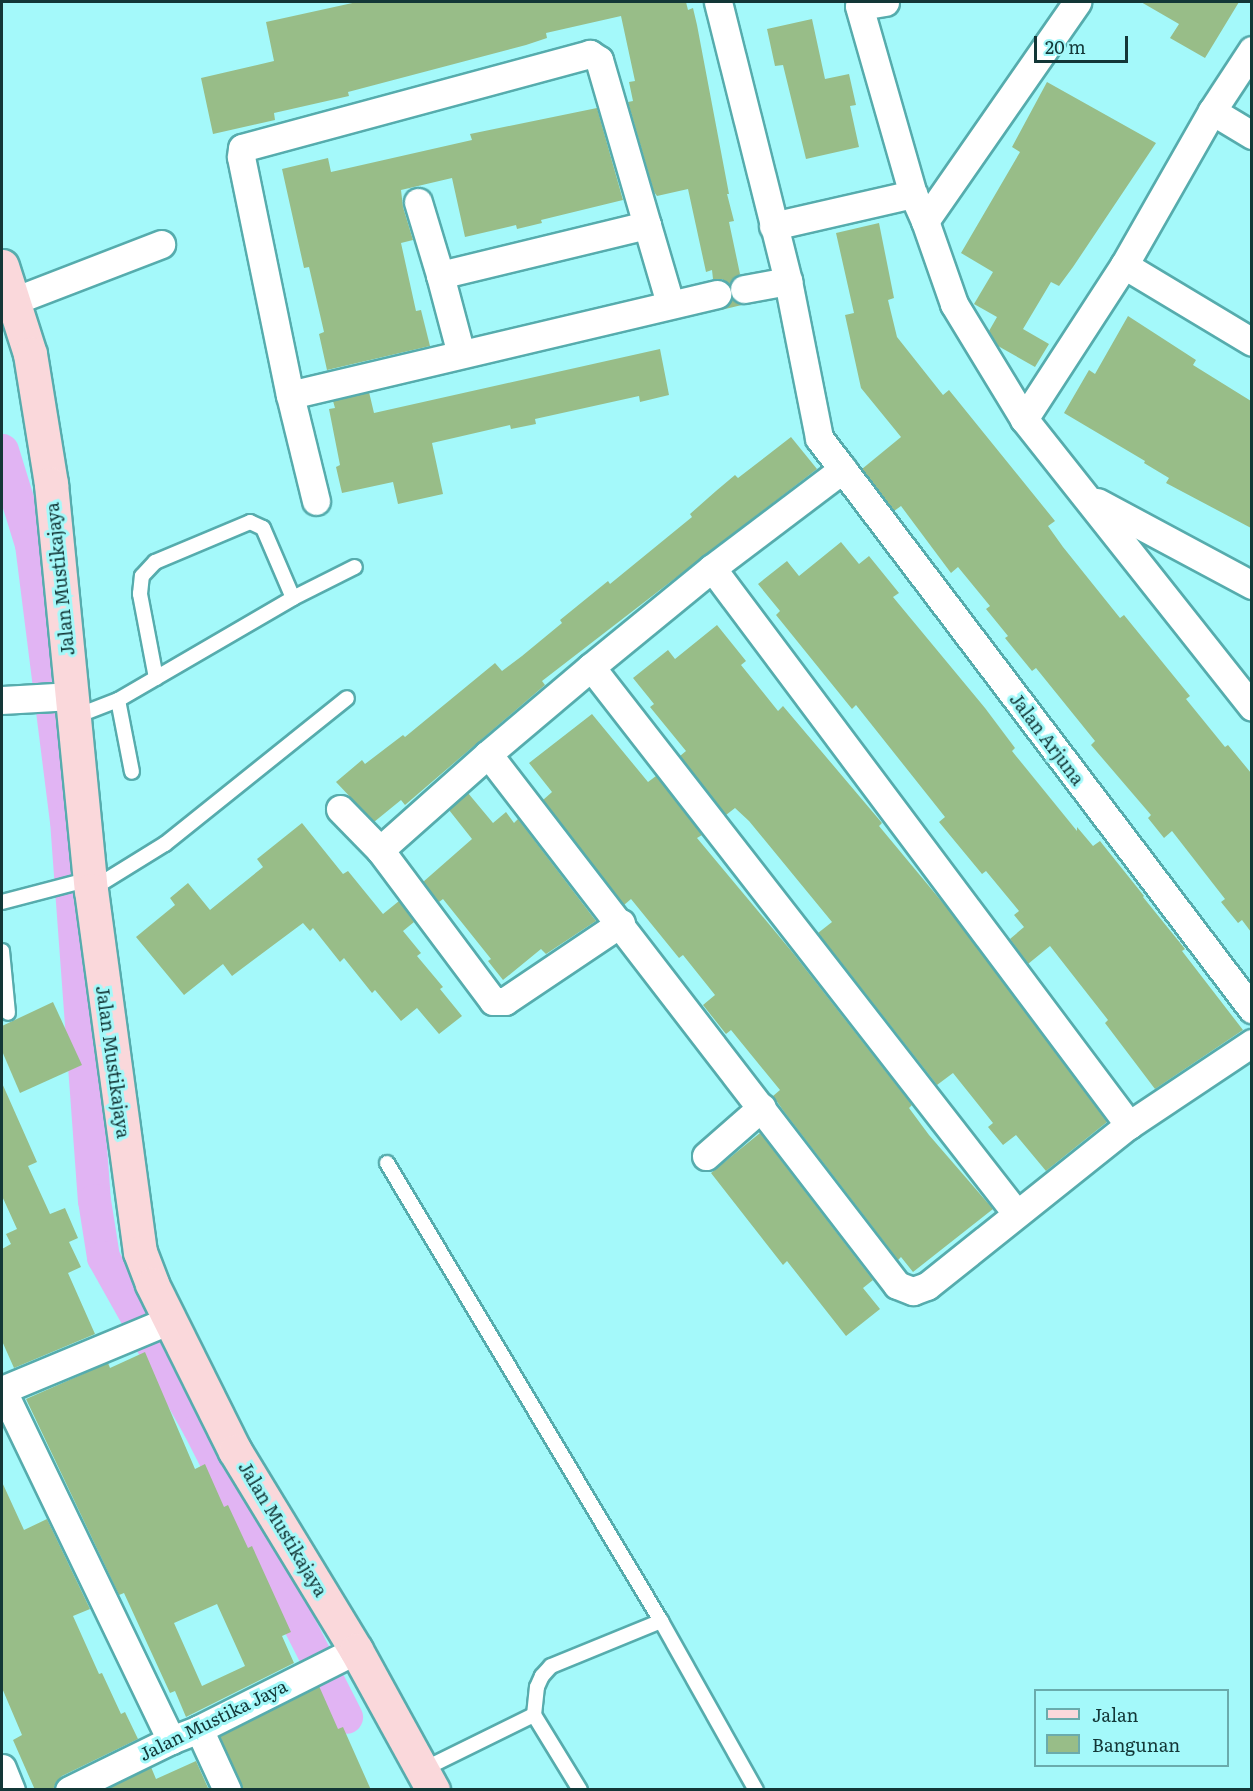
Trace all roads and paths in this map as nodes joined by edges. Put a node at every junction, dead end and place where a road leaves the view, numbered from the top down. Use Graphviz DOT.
graph roads {
  1 [pos="718,2"];
  2 [pos="1077,2"];
  3 [pos="868,3"];
  4 [pos="1251,50"];
  5 [pos="1212,111"];
  6 [pos="1251,135"];
  7 [pos="912,194"];
  8 [pos="418,202"];
  9 [pos="925,221"];
  10 [pos="647,225"];
  11 [pos="773,226"];
  12 [pos="161,244"];
  13 [pos="1124,265"];
  14 [pos="2,266"];
  15 [pos="440,275"];
  16 [pos="788,281"];
  17 [pos="744,289"];
  18 [pos="717,294"];
  19 [pos="11,302"];
  20 [pos="670,303"];
  21 [pos="1251,342"];
  22 [pos="461,354"];
  23 [pos="290,395"];
  24 [pos="1024,419"];
  25 [pos="843,469"];
  26 [pos="1088,497"];
  27 [pos="316,501"];
  28 [pos="355,567"];
  29 [pos="712,568"];
  30 [pos="1251,585"];
  31 [pos="293,598"];
  32 [pos="591,667"];
  33 [pos="156,678"];
  34 [pos="347,698"];
  35 [pos="2,700"];
  36 [pos="118,700"];
  37 [pos="73,706"];
  38 [pos="1251,707"];
  39 [pos="488,754"];
  40 [pos="132,772"];
  41 [pos="340,809"];
  42 [pos="380,850"];
  43 [pos="90,885"];
  44 [pos="2,902"];
  45 [pos="621,923"];
  46 [pos="2,951"];
  47 [pos="1251,1009"];
  48 [pos="8,1013"];
  49 [pos="1251,1043"];
  50 [pos="762,1107"];
  51 [pos="1129,1125"];
  52 [pos="706,1156"];
  53 [pos="387,1163"];
  54 [pos="1016,1214"];
  55 [pos="170,1320"];
  56 [pos="2,1390"];
  57 [pos="661,1621"];
  58 [pos="356,1650"];
  59 [pos="534,1715"];
  60 [pos="200,1729"];
  61 [pos="171,1740"];
  62 [pos="2,1768"];
  63 [pos="428,1780"];
  64 [pos="81,1787"];
  65 [pos="11,1790"];
  66 [pos="228,1790"];
  67 [pos="580,1790"];
  68 [pos="756,1790"];
  1 -- 11 [label="street, Jalan Arjuna"];
  2 -- 9 [label="street"];
  3 -- 7 [label="street"];
  4 -- 5 [label="street"];
  5 -- 6 [label="street"];
  5 -- 13 [label="street"];
  7 -- 9 [label="street"];
  7 -- 11 [label="street"];
  8 -- 15 [label="street"];
  9 -- 24 [label="street"];
  10 -- 15 [label="street"];
  10 -- 20 [label="street"];
  10 -- 23 [label="street"];
  11 -- 16 [label="street, Jalan Arjuna"];
  12 -- 19 [label="street"];
  13 -- 21 [label="street"];
  13 -- 24 [label="street"];
  14 -- 19 [label="main road, Jalan Mustikajaya"];
  15 -- 22 [label="street"];
  16 -- 17 [label="street"];
  16 -- 25 [label="street, Jalan Arjuna"];
  18 -- 20 [label="street"];
  19 -- 37 [label="main road, Jalan Mustikajaya"];
  20 -- 22 [label="street"];
  22 -- 23 [label="street"];
  23 -- 27 [label="street"];
  24 -- 26 [label="street"];
  25 -- 29 [label="street"];
  25 -- 47 [label="street, Jalan Arjuna"];
  26 -- 30 [label="street"];
  26 -- 38 [label="street"];
  28 -- 31 [label="lane"];
  29 -- 32 [label="street"];
  29 -- 51 [label="street"];
  31 -- 33 [label="lane"];
  31 -- 33 [label="lane"];
  32 -- 39 [label="street"];
  32 -- 54 [label="street"];
  33 -- 36 [label="lane"];
  34 -- 43 [label="lane"];
  35 -- 37 [label="street"];
  36 -- 37 [label="lane"];
  36 -- 40 [label="lane"];
  37 -- 43 [label="main road, Jalan Mustikajaya"];
  39 -- 42 [label="street"];
  39 -- 45 [label="street"];
  41 -- 42 [label="street"];
  42 -- 45 [label="street"];
  43 -- 44 [label="lane"];
  43 -- 55 [label="main road, Jalan Mustikajaya"];
  45 -- 50 [label="street"];
  46 -- 48 [label="lane"];
  49 -- 51 [label="street"];
  50 -- 52 [label="street"];
  50 -- 54 [label="street"];
  51 -- 54 [label="street"];
  53 -- 57 [label="lane"];
  55 -- 56 [label="street"];
  55 -- 58 [label="main road, Jalan Mustikajaya"];
  56 -- 61 [label="street"];
  57 -- 59 [label="lane"];
  57 -- 68 [label="lane"];
  58 -- 60 [label="street, Jalan Mustika Jaya"];
  58 -- 63 [label="main road, Jalan Mustikajaya"];
  59 -- 63 [label="lane"];
  59 -- 67 [label="lane"];
  60 -- 61 [label="street, Jalan Mustika Jaya"];
  60 -- 66 [label="street"];
  61 -- 64 [label="street, Jalan Mustika Jaya"];
  62 -- 65 [label="street"];
}
